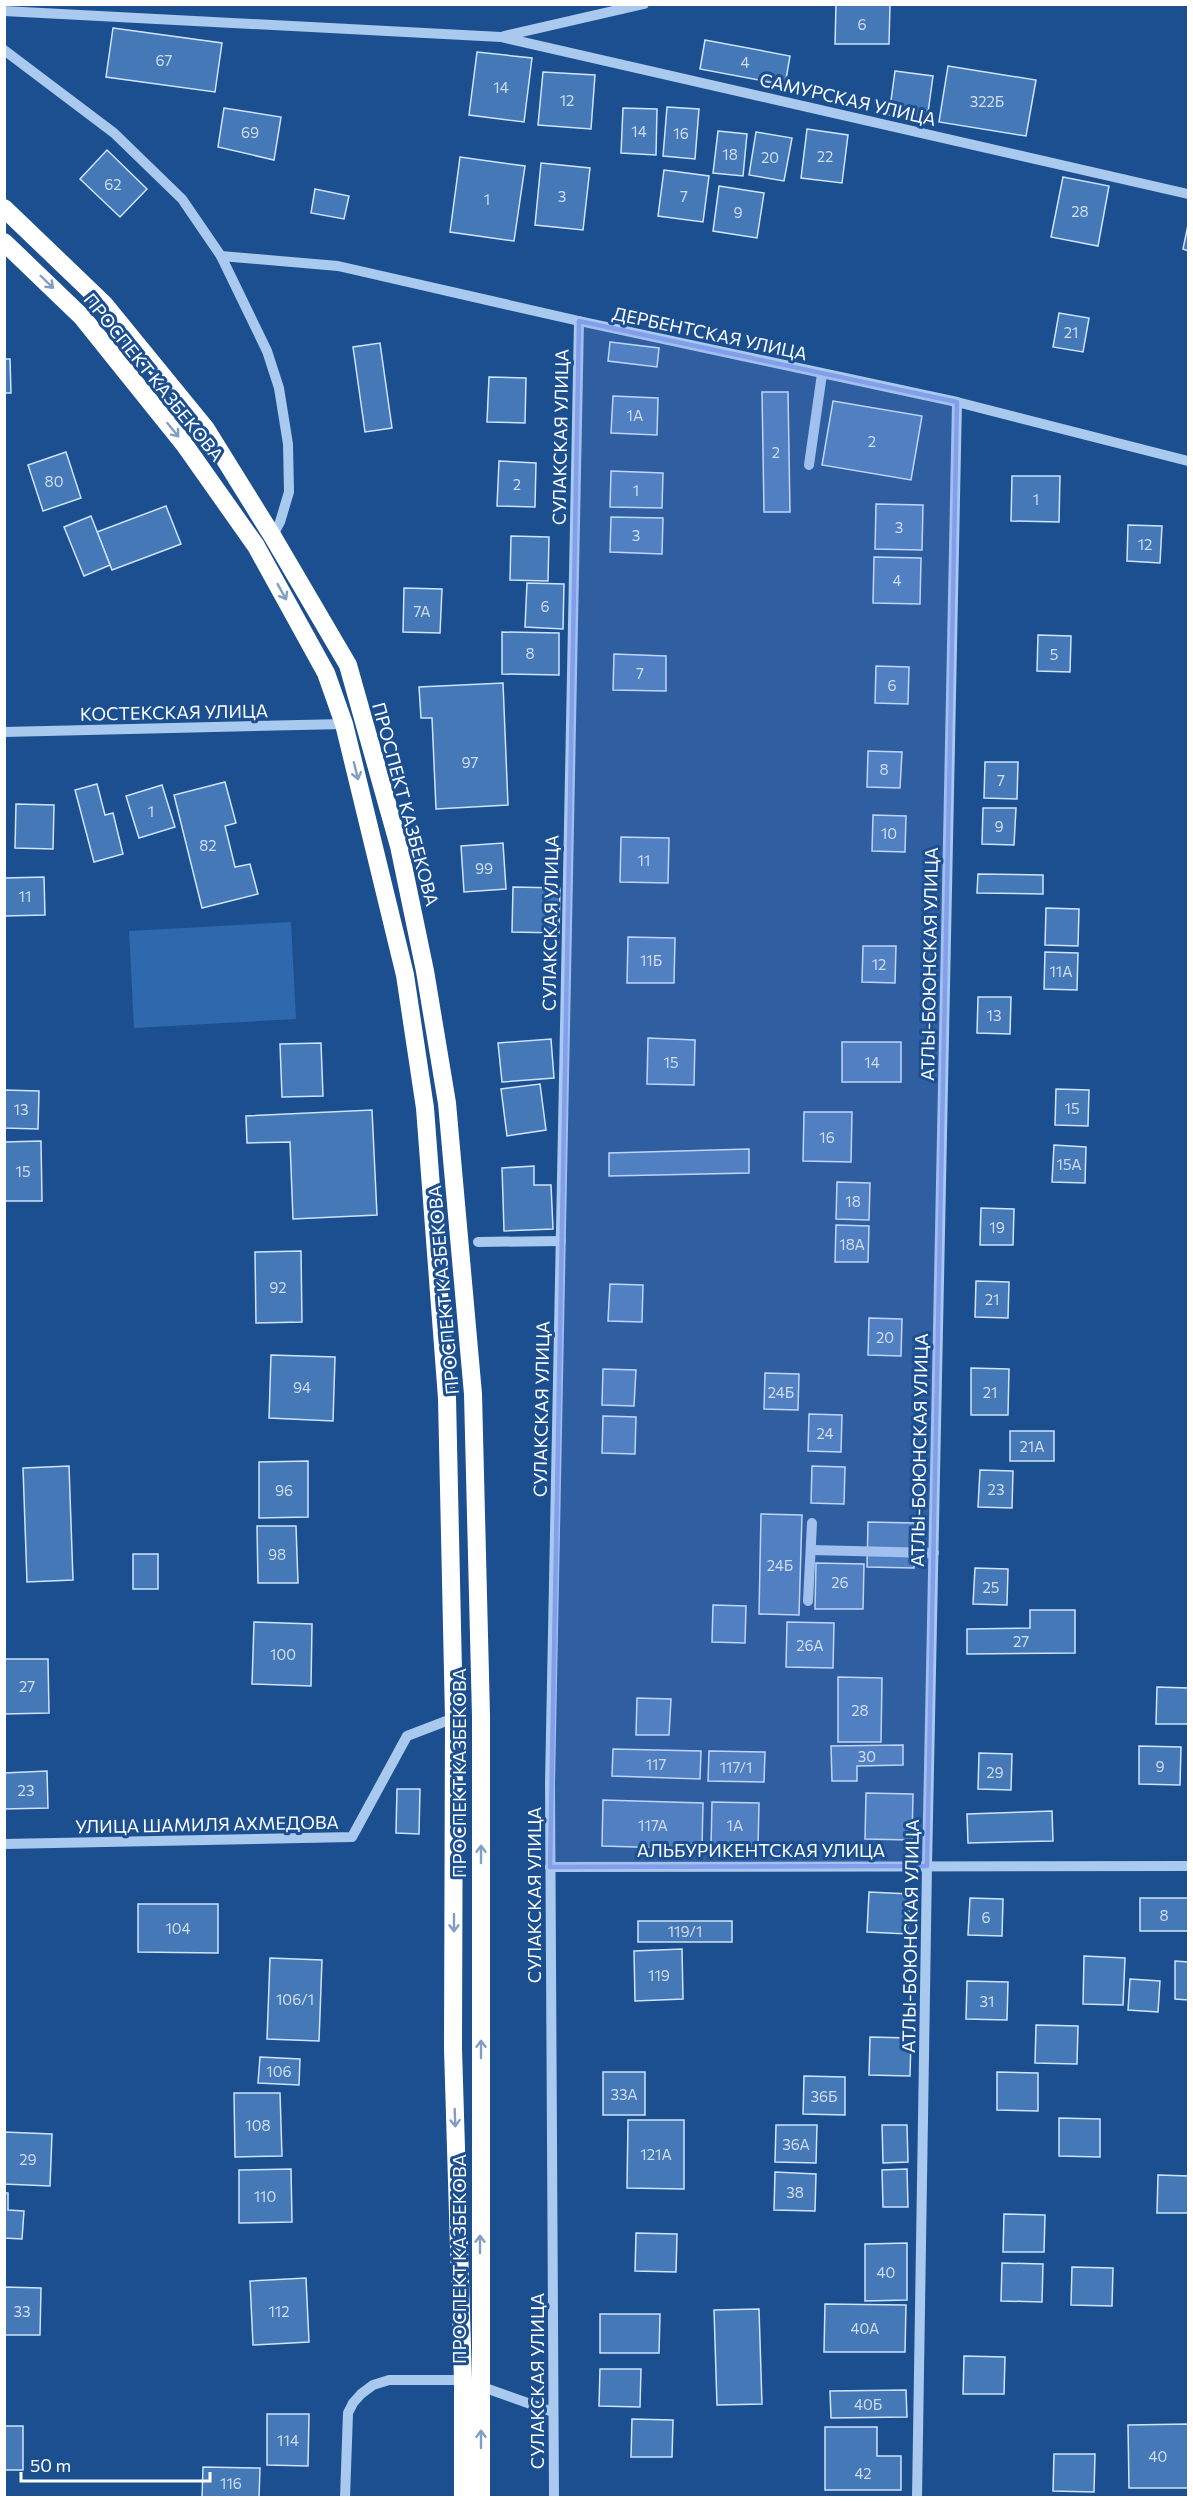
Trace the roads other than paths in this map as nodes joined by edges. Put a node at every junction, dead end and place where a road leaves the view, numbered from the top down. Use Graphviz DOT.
graph roads {
  1 [pos="644,4"];
  2 [pos="4,11"];
  3 [pos="501,37"];
  4 [pos="4,50"];
  5 [pos="1188,194"];
  6 [pos="4,208"];
  7 [pos="4,242"];
  8 [pos="221,256"];
  9 [pos="579,321"];
  10 [pos="822,374"];
  11 [pos="957,402"];
  12 [pos="1188,461"];
  13 [pos="809,465"];
  14 [pos="273,537"];
  15 [pos="256,546"];
  16 [pos="344,724"];
  17 [pos="4,732"];
  18 [pos="561,1241"];
  19 [pos="478,1242"];
  20 [pos="812,1523"];
  21 [pos="811,1550"];
  22 [pos="934,1553"];
  23 [pos="808,1601"];
  24 [pos="454,1718"];
  25 [pos="4,1844"];
  26 [pos="927,1866"];
  27 [pos="1188,1866"];
  28 [pos="550,1867"];
  29 [pos="463,2380"];
  30 [pos="481,2386"];
  31 [pos="553,2412"];
  32 [pos="345,2498"];
  33 [pos="463,2498"];
  34 [pos="481,2498"];
  35 [pos="554,2498"];
  36 [pos="917,2498"];
  1 -- 3 [label="street"];
  2 -- 3 [label="street"];
  3 -- 5 [label="street, САМУРСКАЯ УЛИЦА"];
  4 -- 8 [label="street"];
  6 -- 14 [label="highway, ПРОСПЕКТ КАЗБЕКОВА"];
  7 -- 15 [label="highway, ПРОСПЕКТ КАЗБЕКОВА, one-way"];
  8 -- 9 [label="street, ДЕРБЕНТСКАЯ УЛИЦА"];
  8 -- 14 [label="street"];
  9 -- 10 [label="street, ДЕРБЕНТСКАЯ УЛИЦА"];
  9 -- 18 [label="street, СУЛАКСКАЯ УЛИЦА"];
  10 -- 11 [label="street, ДЕРБЕНТСКАЯ УЛИЦА"];
  10 -- 13 [label="street"];
  11 -- 12 [label="street, ДЕРБЕНТСКАЯ УЛИЦА"];
  11 -- 22 [label="street, АТЛЫ-БОЮНСКАЯ УЛИЦА"];
  14 -- 15 [label="street"];
  30 -- 14 [label="highway, ПРОСПЕКТ КАЗБЕКОВА, one-way"];
  15 -- 16 [label="highway, ПРОСПЕКТ КАЗБЕКОВА, one-way"];
  16 -- 17 [label="street, КОСТЕКСКАЯ УЛИЦА"];
  16 -- 24 [label="highway, ПРОСПЕКТ КАЗБЕКОВА, one-way"];
  18 -- 19 [label="street"];
  18 -- 28 [label="street, СУЛАКСКАЯ УЛИЦА"];
  20 -- 21 [label="street"];
  21 -- 22 [label="street"];
  21 -- 23 [label="street"];
  22 -- 26 [label="street, АТЛЫ-БОЮНСКАЯ УЛИЦА"];
  24 -- 25 [label="street, УЛИЦА ШАМИЛЯ АХМЕДОВА"];
  24 -- 29 [label="highway, ПРОСПЕКТ КАЗБЕКОВА, one-way"];
  26 -- 27 [label="street, АЛЬБУРИКЕНТСКАЯ УЛИЦА"];
  26 -- 28 [label="street, АЛЬБУРИКЕНТСКАЯ УЛИЦА"];
  26 -- 36 [label="street, АТЛЫ-БОЮНСКАЯ УЛИЦА"];
  28 -- 31 [label="street, СУЛАКСКАЯ УЛИЦА"];
  29 -- 30 [label="street"];
  29 -- 32 [label="street"];
  29 -- 33 [label="highway, ПРОСПЕКТ КАЗБЕКОВА"];
  30 -- 31 [label="street"];
  34 -- 30 [label="highway, ПРОСПЕКТ КАЗБЕКОВА, one-way"];
  31 -- 35 [label="street, СУЛАКСКАЯ УЛИЦА"];
}
